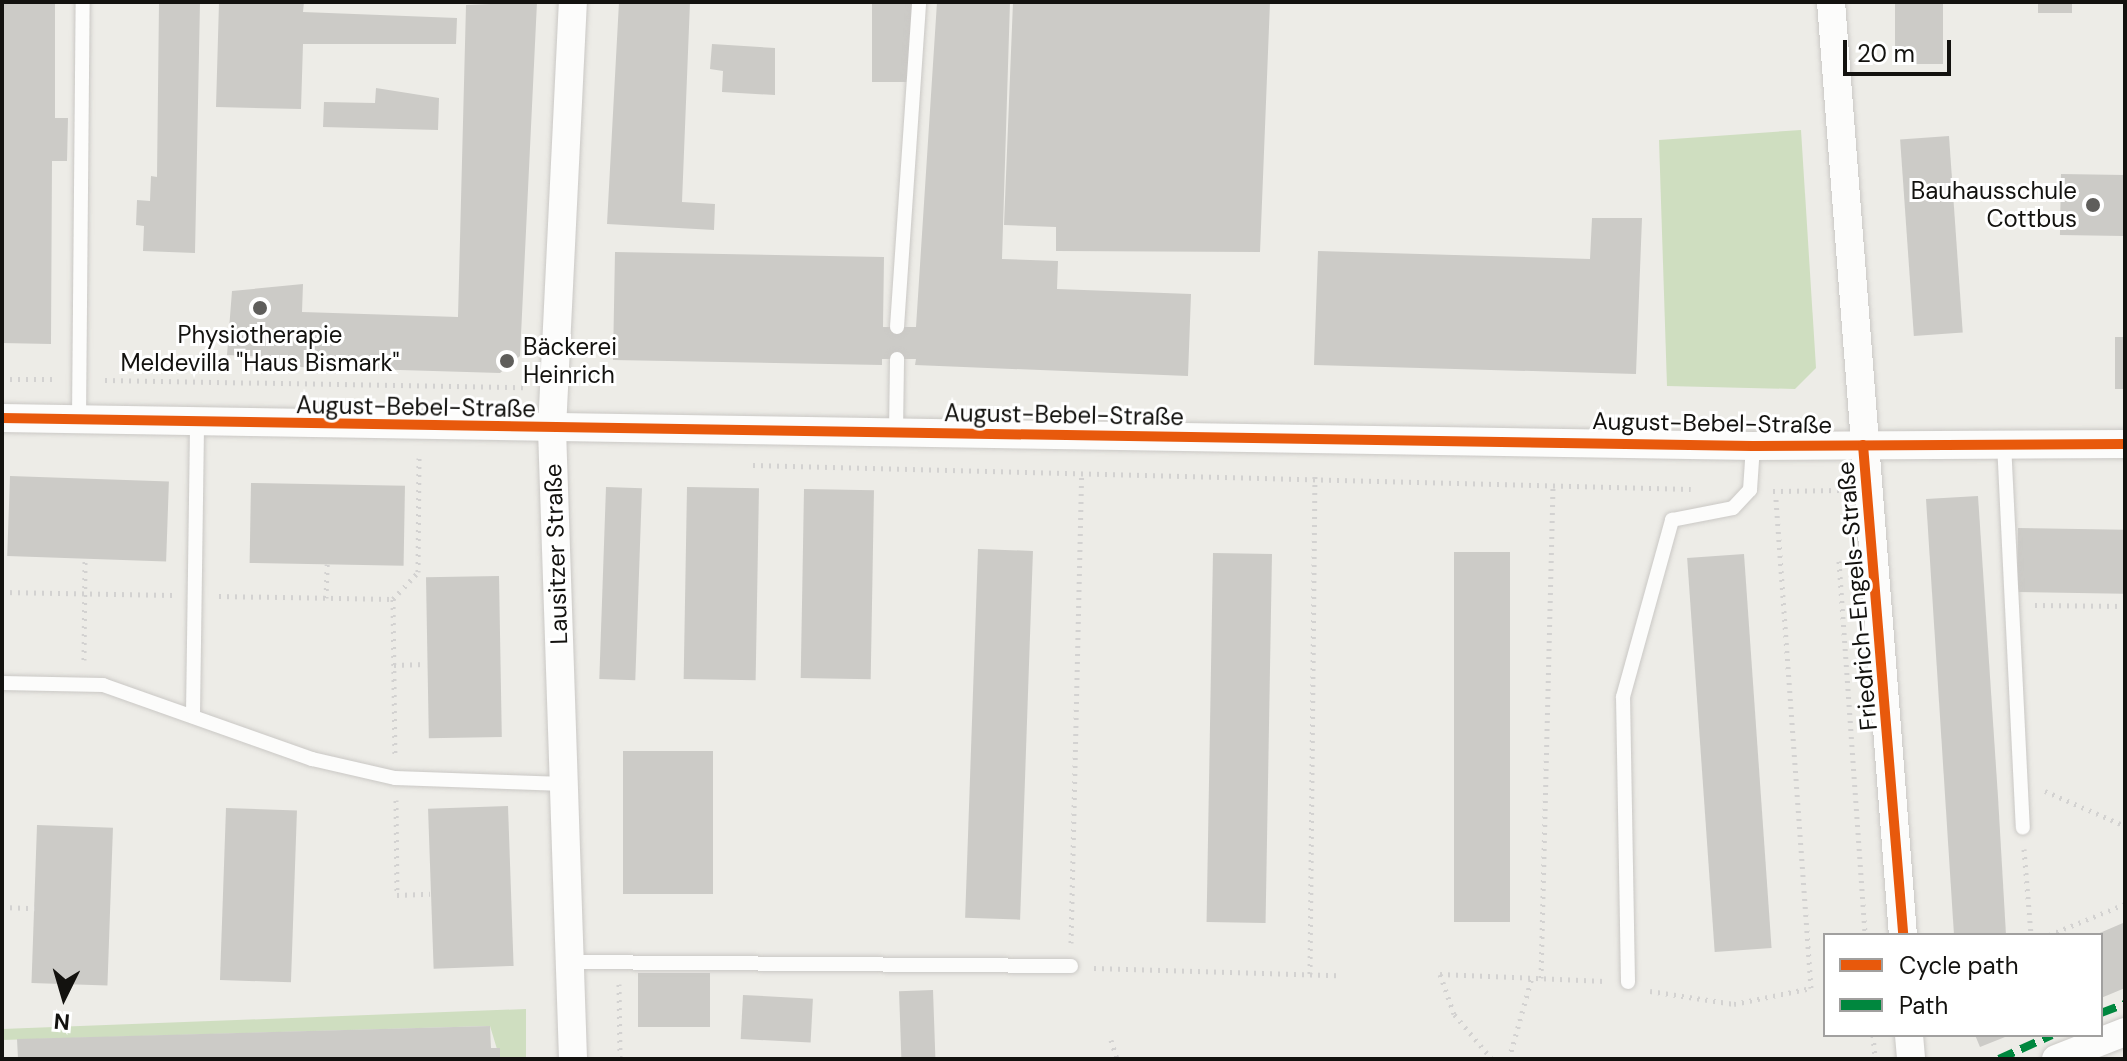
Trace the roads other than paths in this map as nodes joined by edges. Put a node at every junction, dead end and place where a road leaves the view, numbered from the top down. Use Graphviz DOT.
graph roads {
  1 [pos="83,2"];
  2 [pos="573,2"];
  3 [pos="919,2"];
  4 [pos="1831,2"];
  5 [pos="897,327"];
  6 [pos="897,359"];
  7 [pos="2,418"];
  8 [pos="79,419"];
  9 [pos="197,422"];
  10 [pos="552,429"];
  11 [pos="896,433"];
  12 [pos="2004,442"];
  13 [pos="2125,444"];
  14 [pos="1863,445"];
  15 [pos="1753,446"];
  16 [pos="2,683"];
  17 [pos="193,714"];
  18 [pos="564,784"];
  19 [pos="2023,828"];
  20 [pos="1903,933"];
  21 [pos="570,962"];
  22 [pos="1071,966"];
  23 [pos="1628,982"];
  24 [pos="2125,1032"];
  25 [pos="1909,1037"];
  26 [pos="573,1059"];
  27 [pos="1911,1059"];
  28 [pos="2056,1059"];
  1 -- 8 [label="lane"];
  2 -- 10 [label="street, Lausitzer Straße"];
  3 -- 5 [label="lane"];
  4 -- 14 [label="street, Friedrich-Engels-Straße"];
  6 -- 11 [label="lane"];
  7 -- 8 [label="street, August-Bebel-Straße"];
  8 -- 9 [label="street, August-Bebel-Straße"];
  9 -- 10 [label="street, August-Bebel-Straße"];
  9 -- 17 [label="lane"];
  10 -- 11 [label="street, August-Bebel-Straße"];
  10 -- 18 [label="street, Lausitzer Straße"];
  11 -- 15 [label="street, August-Bebel-Straße"];
  12 -- 13 [label="street, August-Bebel-Straße"];
  12 -- 14 [label="street, August-Bebel-Straße"];
  12 -- 19 [label="lane"];
  14 -- 15 [label="street, August-Bebel-Straße"];
  14 -- 20 [label="street, Friedrich-Engels-Straße"];
  15 -- 23 [label="lane"];
  16 -- 17 [label="lane"];
  17 -- 18 [label="lane"];
  18 -- 21 [label="street, Lausitzer Straße"];
  21 -- 22 [label="lane"];
  21 -- 26 [label="street, Lausitzer Straße"];
  24 -- 28 [label="street"];
  25 -- 27 [label="street"];
}
